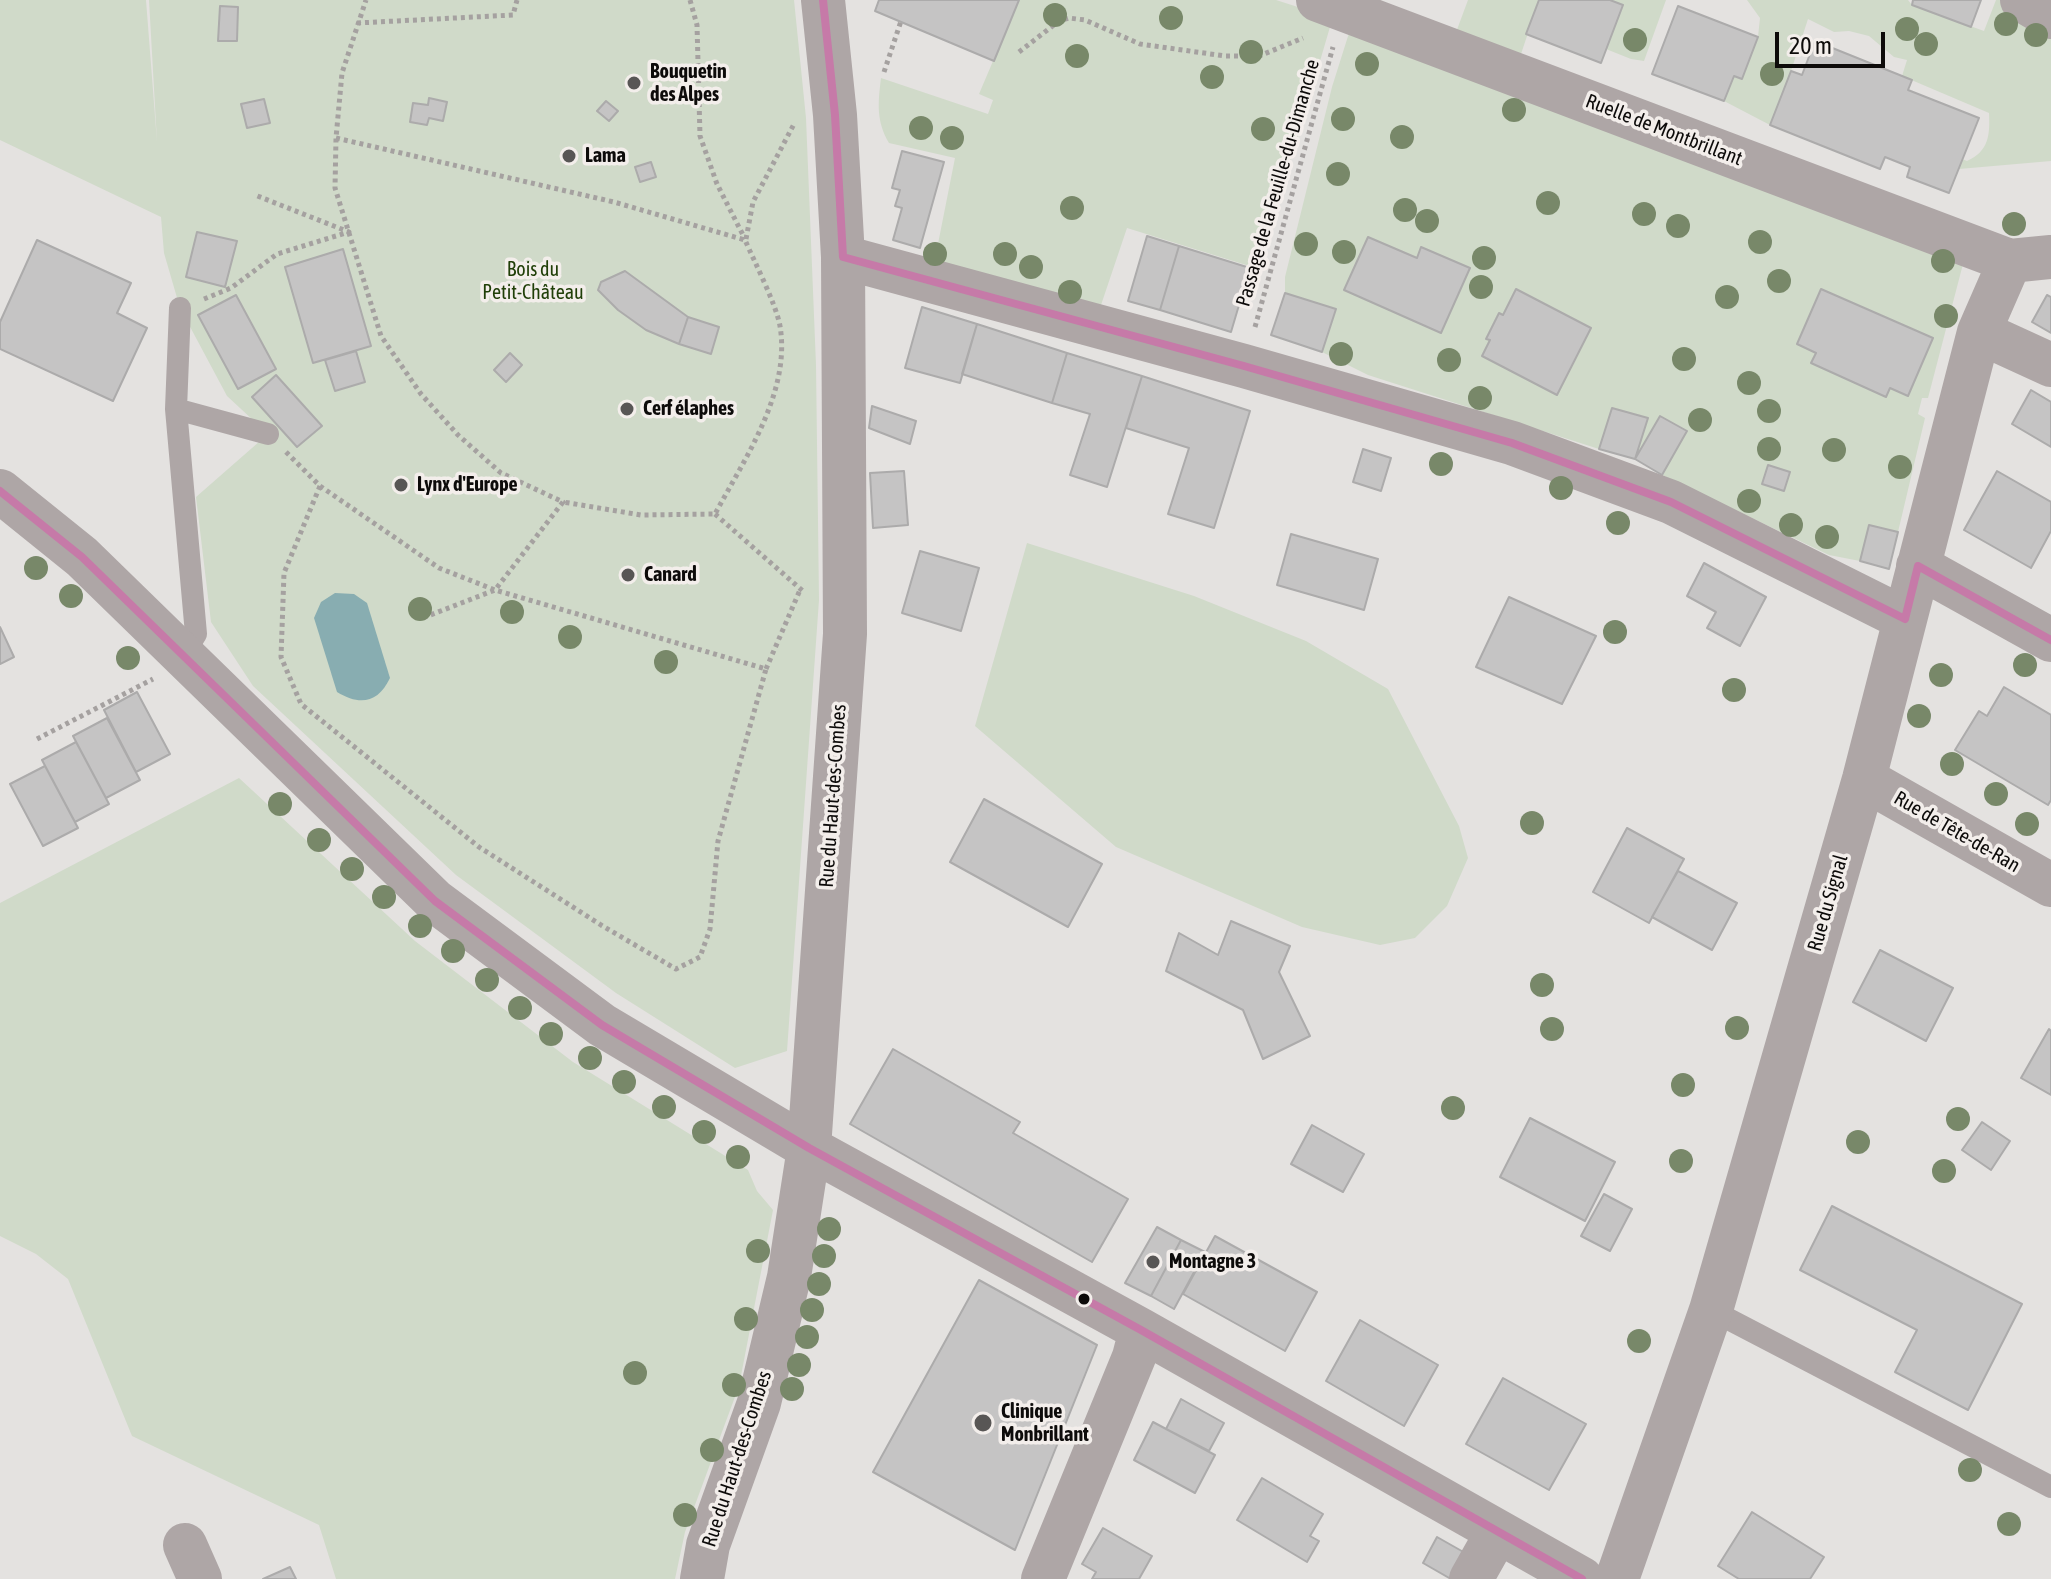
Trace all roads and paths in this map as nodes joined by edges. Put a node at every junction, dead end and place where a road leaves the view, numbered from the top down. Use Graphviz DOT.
graph roads {
  1 [pos="366,0"];
  2 [pos="517,0"];
  3 [pos="690,0"];
  4 [pos="823,0"];
  5 [pos="2022,0"];
  6 [pos="1335,8"];
  7 [pos="2051,17"];
  8 [pos="901,21"];
  9 [pos="357,23"];
  10 [pos="1019,52"];
  11 [pos="884,72"];
  12 [pos="797,120"];
  13 [pos="336,138"];
  14 [pos="255,195"];
  15 [pos="349,232"];
  16 [pos="745,240"];
  17 [pos="843,257"];
  18 [pos="2030,259"];
  19 [pos="180,308"];
  20 [pos="1979,332"];
  21 [pos="2051,365"];
  22 [pos="1244,366"];
  23 [pos="176,409"];
  24 [pos="268,434"];
  25 [pos="320,486"];
  26 [pos="0,491"];
  27 [pos="563,502"];
  28 [pos="715,514"];
  29 [pos="1918,566"];
  30 [pos="495,590"];
  31 [pos="420,619"];
  32 [pos="1905,619"];
  33 [pos="2051,640"];
  34 [pos="173,664"];
  35 [pos="766,669"];
  36 [pos="37,739"];
  37 [pos="1864,779"];
  38 [pos="2051,885"];
  39 [pos="809,1148"];
  40 [pos="1711,1310"];
  41 [pos="1141,1330"];
  42 [pos="2051,1487"];
  43 [pos="1497,1533"];
  44 [pos="702,1579"];
  45 [pos="1043,1579"];
  46 [pos="1471,1579"];
  47 [pos="1582,1579"];
  48 [pos="1617,1579"];
  1 -- 9 [label="path"];
  2 -- 9 [label="path"];
  3 -- 16 [label="path"];
  4 -- 17 [label="street, Rue du Haut-des-Combes"];
  5 -- 7 [label="street"];
  6 -- 10 [label="path"];
  6 -- 18 [label="street, Ruelle de Montbrillant"];
  6 -- 22 [label="path, Passage de la Feuille-du-Dimanche"];
  8 -- 11 [label="path"];
  9 -- 13 [label="path"];
  12 -- 16 [label="path"];
  13 -- 15 [label="path"];
  13 -- 16 [label="path"];
  14 -- 15 [label="path"];
  15 -- 19 [label="path"];
  15 -- 27 [label="path"];
  16 -- 28 [label="path"];
  17 -- 22 [label="street"];
  17 -- 39 [label="street, Rue du Haut-des-Combes"];
  18 -- 20 [label="street, Rue du Signal"];
  19 -- 23 [label="lane"];
  20 -- 21 [label="street"];
  20 -- 29 [label="street, Rue du Signal"];
  22 -- 32 [label="street"];
  23 -- 24 [label="lane"];
  23 -- 34 [label="lane"];
  24 -- 25 [label="path"];
  25 -- 30 [label="path"];
  25 -- 35 [label="path"];
  26 -- 34 [label="street"];
  27 -- 28 [label="path"];
  27 -- 30 [label="path"];
  28 -- 35 [label="path"];
  29 -- 32 [label="street, Rue du Signal"];
  29 -- 33 [label="street"];
  30 -- 31 [label="path"];
  30 -- 35 [label="path"];
  32 -- 37 [label="street, Rue du Signal"];
  34 -- 36 [label="path"];
  34 -- 39 [label="street"];
  37 -- 38 [label="street, Rue de Tête-de-Ran"];
  37 -- 40 [label="street, Rue du Signal"];
  39 -- 41 [label="street"];
  39 -- 44 [label="street, Rue du Haut-des-Combes"];
  40 -- 42 [label="lane"];
  40 -- 48 [label="street, Rue du Signal"];
  41 -- 43 [label="street"];
  41 -- 45 [label="street"];
  43 -- 46 [label="street"];
  43 -- 47 [label="street"];
}
